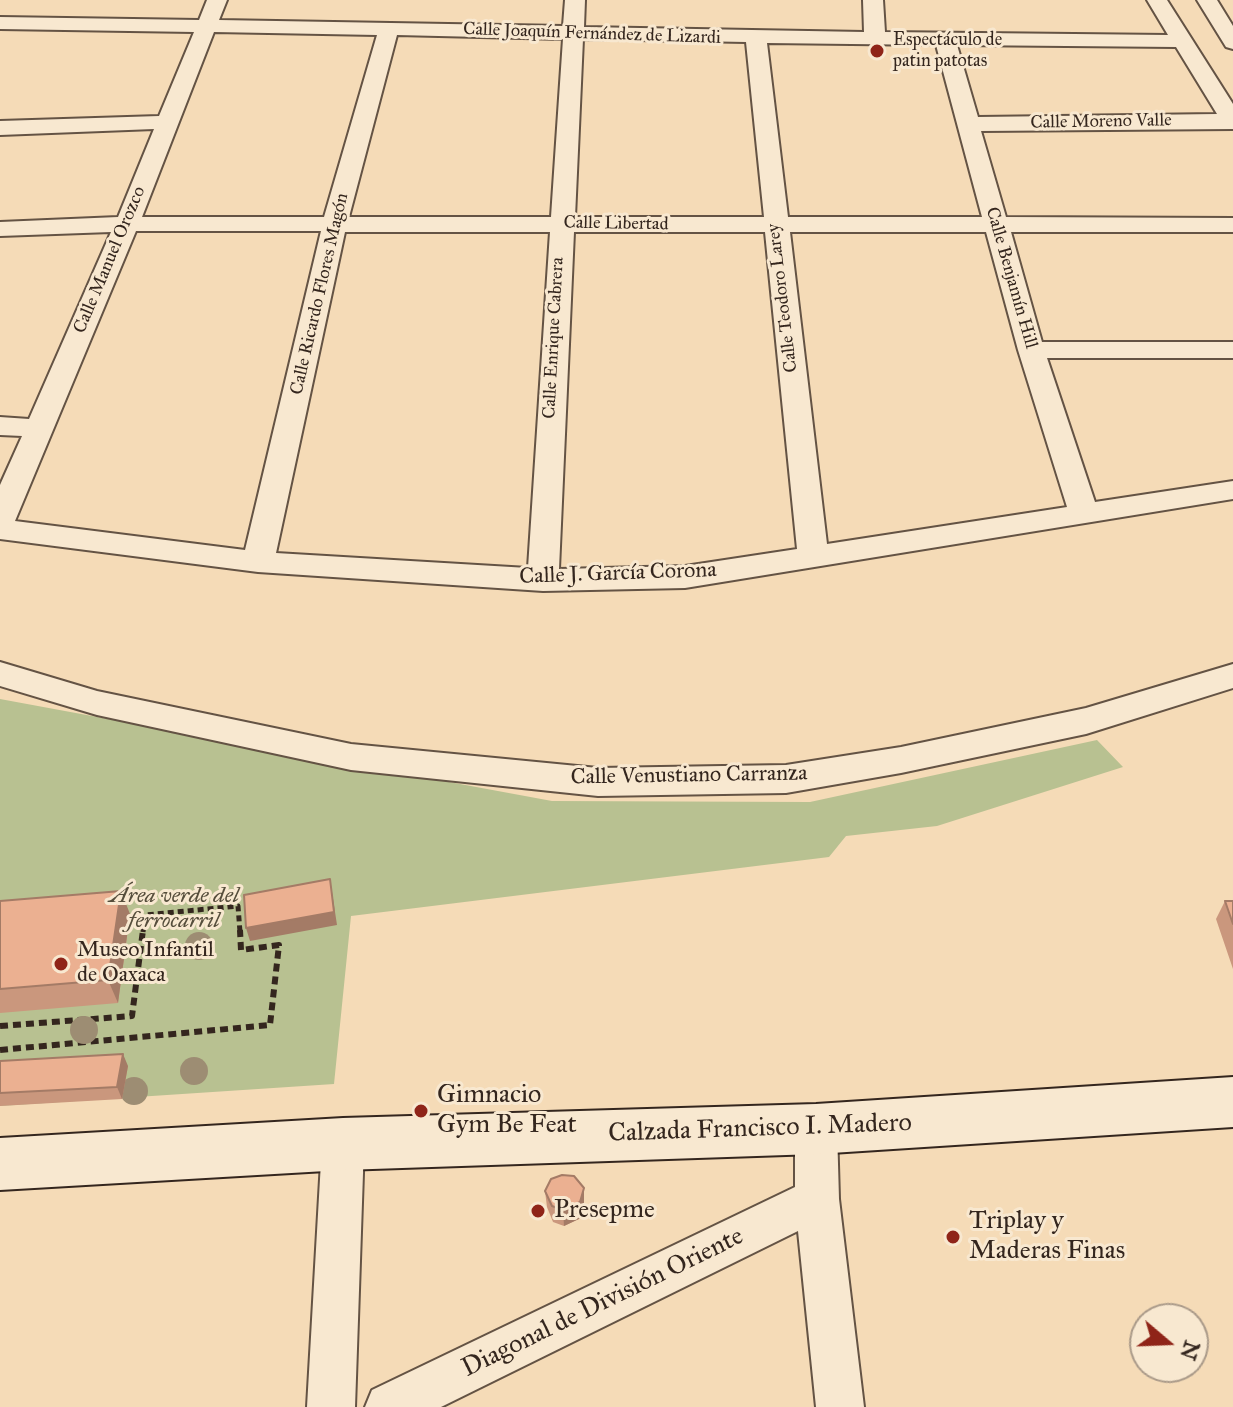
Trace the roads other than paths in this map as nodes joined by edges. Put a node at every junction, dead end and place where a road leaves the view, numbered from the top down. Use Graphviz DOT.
graph roads {
  1 [pos="217,0"];
  2 [pos="575,0"];
  3 [pos="873,0"];
  4 [pos="1157,0"];
  5 [pos="1207,0"];
  6 [pos="0,23"];
  7 [pos="208,25"];
  8 [pos="389,28"];
  9 [pos="574,34"];
  10 [pos="756,38"];
  11 [pos="875,40"];
  12 [pos="945,40"];
  13 [pos="1183,41"];
  14 [pos="1233,43"];
  15 [pos="166,122"];
  16 [pos="1232,122"];
  17 [pos="970,124"];
  18 [pos="0,128"];
  19 [pos="994,222"];
  20 [pos="560,223"];
  21 [pos="127,224"];
  22 [pos="1233,225"];
  23 [pos="334,226"];
  24 [pos="775,226"];
  25 [pos="0,229"];
  26 [pos="1031,350"];
  27 [pos="1233,350"];
  28 [pos="0,426"];
  29 [pos="37,428"];
  30 [pos="1233,490"];
  31 [pos="1084,513"];
  32 [pos="0,520"];
  33 [pos="0,529"];
  34 [pos="813,558"];
  35 [pos="258,562"];
  36 [pos="543,580"];
  37 [pos="0,674"];
  38 [pos="1233,676"];
  39 [pos="1233,1102"];
  40 [pos="816,1129"];
  41 [pos="343,1144"];
  42 [pos="0,1164"];
  43 [pos="817,1199"];
  44 [pos="331,1407"];
  45 [pos="389,1407"];
  46 [pos="840,1407"];
  1 -- 7 [label="street, Calle Manuel Orozco"];
  2 -- 9 [label="street, Calle Enrique Cabrera"];
  3 -- 11 [label="street"];
  4 -- 13 [label="street"];
  5 -- 14 [label="street"];
  6 -- 7 [label="street, Calle Joaquín Fernández de Lizardi"];
  7 -- 8 [label="street, Calle Joaquín Fernández de Lizardi"];
  7 -- 15 [label="street, Calle Manuel Orozco"];
  8 -- 9 [label="street, Calle Joaquín Fernández de Lizardi"];
  8 -- 23 [label="street, Calle Ricardo Flores Magón"];
  9 -- 10 [label="street, Calle Joaquín Fernández de Lizardi"];
  9 -- 20 [label="street, Calle Enrique Cabrera"];
  10 -- 11 [label="street, Calle Joaquín Fernández de Lizardi"];
  10 -- 24 [label="street, Calle Teodoro Larey"];
  11 -- 12 [label="street, Calle Joaquín Fernández de Lizardi"];
  12 -- 13 [label="street, Calle Joaquín Fernández de Lizardi"];
  12 -- 17 [label="street, Calle Benjamín Hill"];
  13 -- 16 [label="street"];
  15 -- 18 [label="street"];
  15 -- 21 [label="street, Calle Manuel Orozco"];
  16 -- 17 [label="street, Calle Moreno Valle"];
  17 -- 19 [label="street, Calle Benjamín Hill"];
  19 -- 22 [label="street, Calle Libertad"];
  19 -- 24 [label="street, Calle Libertad"];
  19 -- 26 [label="street, Calle Benjamín Hill"];
  20 -- 23 [label="street, Calle Libertad"];
  20 -- 24 [label="street, Calle Libertad"];
  20 -- 36 [label="street, Calle Enrique Cabrera"];
  21 -- 23 [label="street, Calle Libertad"];
  21 -- 25 [label="street, Calle Libertad"];
  21 -- 29 [label="street, Calle Manuel Orozco"];
  23 -- 35 [label="street, Calle Ricardo Flores Magón"];
  24 -- 34 [label="street, Calle Teodoro Larey"];
  26 -- 27 [label="street"];
  26 -- 31 [label="street, Calle Benjamín Hill"];
  28 -- 29 [label="street"];
  29 -- 32 [label="street, Calle Manuel Orozco"];
  30 -- 31 [label="street, Calle J. García Corona"];
  31 -- 34 [label="street, Calle J. García Corona"];
  33 -- 35 [label="street, Calle J. García Corona"];
  34 -- 36 [label="street, Calle J. García Corona"];
  35 -- 36 [label="street, Calle J. García Corona"];
  37 -- 38 [label="street, Calle Venustiano Carranza"];
  39 -- 40 [label="main road, Calzada Francisco I. Madero"];
  40 -- 41 [label="main road, Calzada Francisco I. Madero"];
  40 -- 43 [label="street"];
  41 -- 42 [label="main road, Calzada Francisco I. Madero"];
  41 -- 44 [label="street"];
  43 -- 45 [label="street, Diagonal de División Oriente"];
  43 -- 46 [label="street"];
}
